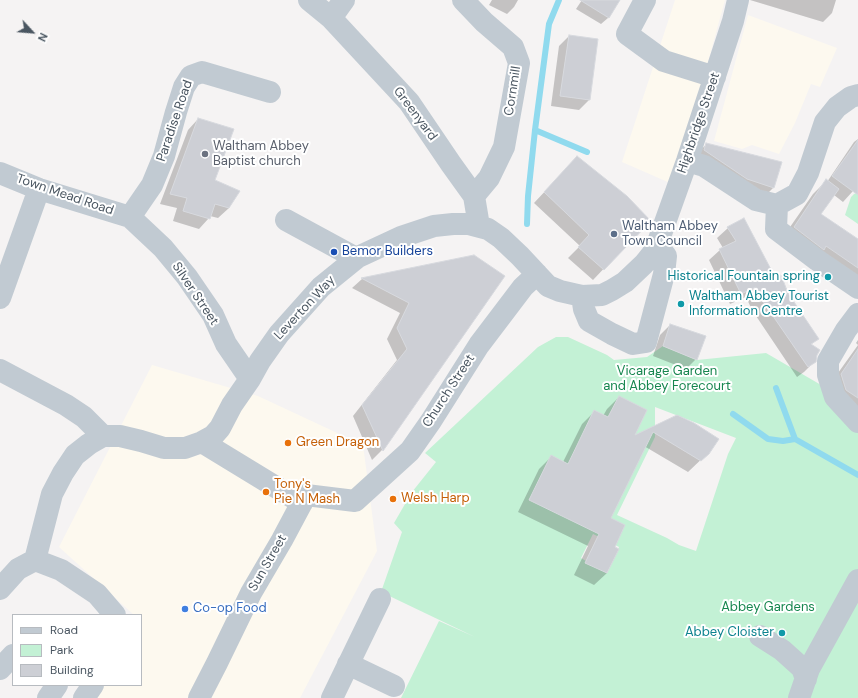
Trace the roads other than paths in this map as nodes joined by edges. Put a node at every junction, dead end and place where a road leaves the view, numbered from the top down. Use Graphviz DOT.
graph roads {
  1 [pos="309,0"];
  2 [pos="344,0"];
  3 [pos="463,0"];
  4 [pos="645,0"];
  5 [pos="738,0"];
  6 [pos="331,18"];
  7 [pos="715,77"];
  8 [pos="270,92"];
  9 [pos="858,95"];
  10 [pos="687,161"];
  11 [pos="0,173"];
  12 [pos="39,189"];
  13 [pos="474,196"];
  14 [pos="777,205"];
  15 [pos="130,217"];
  16 [pos="286,220"];
  17 [pos="479,226"];
  18 [pos="657,245"];
  19 [pos="356,258"];
  20 [pos="637,271"];
  21 [pos="537,274"];
  22 [pos="858,288"];
  23 [pos="582,296"];
  24 [pos="0,298"];
  25 [pos="858,314"];
  26 [pos="0,370"];
  27 [pos="250,379"];
  28 [pos="858,422"];
  29 [pos="103,436"];
  30 [pos="202,442"];
  31 [pos="302,503"];
  32 [pos="18,565"];
  33 [pos="858,580"];
  34 [pos="0,589"];
  35 [pos="380,599"];
  36 [pos="114,614"];
  37 [pos="760,636"];
  38 [pos="12,655"];
  39 [pos="348,664"];
  40 [pos="0,669"];
  41 [pos="56,686"];
  42 [pos="92,686"];
  43 [pos="394,686"];
  44 [pos="803,688"];
  45 [pos="48,698"];
  46 [pos="84,698"];
  47 [pos="199,698"];
  48 [pos="332,698"];
  1 -- 6 [label="street, Greenyard"];
  2 -- 6 [label="street"];
  3 -- 13 [label="street, Cornmill"];
  4 -- 7 [label="street"];
  5 -- 7 [label="street, Highbridge Street"];
  6 -- 13 [label="street, Greenyard"];
  7 -- 10 [label="street, Highbridge Street"];
  8 -- 15 [label="street, Paradise Road"];
  9 -- 14 [label="street"];
  10 -- 14 [label="street"];
  10 -- 18 [label="street, Highbridge Street"];
  11 -- 12 [label="street, Town Mead Road"];
  12 -- 15 [label="street, Town Mead Road"];
  12 -- 24 [label="street"];
  13 -- 17 [label="street, Greenyard"];
  14 -- 22 [label="street"];
  15 -- 27 [label="street, Silver Street"];
  16 -- 19 [label="street"];
  17 -- 19 [label="street, Leverton Way"];
  17 -- 21 [label="street, Leverton Way"];
  18 -- 20 [label="street, Highbridge Street"];
  18 -- 23 [label="street"];
  19 -- 27 [label="street, Leverton Way"];
  20 -- 23 [label="street, Leverton Way"];
  21 -- 23 [label="street, Leverton Way"];
  21 -- 31 [label="street, Church Street"];
  25 -- 28 [label="street"];
  26 -- 29 [label="street"];
  27 -- 30 [label="street, Leverton Way"];
  29 -- 30 [label="street, Leverton Way"];
  29 -- 32 [label="street"];
  30 -- 31 [label="street"];
  31 -- 47 [label="street, Sun Street"];
  32 -- 34 [label="street"];
  32 -- 36 [label="street"];
  33 -- 44 [label="street"];
  35 -- 39 [label="street"];
  37 -- 44 [label="street"];
  38 -- 40 [label="street"];
  39 -- 43 [label="street"];
  39 -- 48 [label="street"];
  41 -- 45 [label="street"];
  42 -- 46 [label="street"];
}
